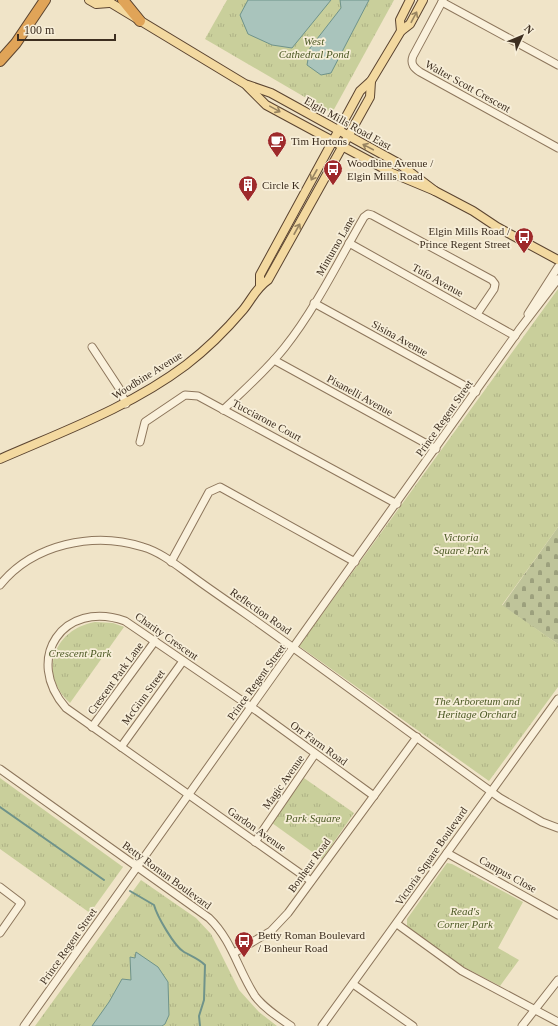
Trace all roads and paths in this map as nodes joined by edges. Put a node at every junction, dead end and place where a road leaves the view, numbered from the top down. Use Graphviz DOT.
graph roads {
  1 [pos="45,0"];
  2 [pos="89,0"];
  3 [pos="124,0"];
  4 [pos="410,0"];
  5 [pos="423,0"];
  6 [pos="443,1"];
  7 [pos="108,2"];
  8 [pos="140,21"];
  9 [pos="400,31"];
  10 [pos="0,60"];
  11 [pos="558,65"];
  12 [pos="371,81"];
  13 [pos="245,84"];
  14 [pos="338,131"];
  15 [pos="348,136"];
  16 [pos="333,141"];
  17 [pos="343,147"];
  18 [pos="558,148"];
  19 [pos="436,191"];
  20 [pos="349,243"];
  21 [pos="558,260"];
  22 [pos="558,267"];
  23 [pos="558,279"];
  24 [pos="260,286"];
  25 [pos="314,303"];
  26 [pos="477,314"];
  27 [pos="517,333"];
  28 [pos="92,347"];
  29 [pos="274,360"];
  30 [pos="476,392"];
  31 [pos="126,404"];
  32 [pos="223,410"];
  33 [pos="140,442"];
  34 [pos="436,449"];
  35 [pos="0,459"];
  36 [pos="397,504"];
  37 [pos="171,562"];
  38 [pos="355,562"];
  39 [pos="0,585"];
  40 [pos="155,641"];
  41 [pos="294,648"];
  42 [pos="183,660"];
  43 [pos="558,699"];
  44 [pos="250,707"];
  45 [pos="92,727"];
  46 [pos="418,737"];
  47 [pos="121,746"];
  48 [pos="315,754"];
  49 [pos="0,769"];
  50 [pos="491,791"];
  51 [pos="190,795"];
  52 [pos="374,796"];
  53 [pos="558,828"];
  54 [pos="255,842"];
  55 [pos="448,853"];
  56 [pos="137,866"];
  57 [pos="311,881"];
  58 [pos="0,888"];
  59 [pos="558,915"];
  60 [pos="397,924"];
  61 [pos="0,933"];
  62 [pos="234,953"];
  63 [pos="558,980"];
  64 [pos="353,984"];
  65 [pos="535,1010"];
  66 [pos="558,1022"];
  67 [pos="24,1026"];
  68 [pos="291,1026"];
  69 [pos="322,1026"];
  70 [pos="413,1026"];
  71 [pos="522,1026"];
  1 -- 10 [label="highway"];
  2 -- 7 [label="main road, Elgin Mills Road East"];
  3 -- 8 [label="highway"];
  4 -- 9 [label="main road, Woodbine Avenue"];
  9 -- 5 [label="main road, Woodbine Avenue, one-way"];
  6 -- 11 [label="street"];
  6 -- 18 [label="street, Walter Scott Crescent"];
  7 -- 8 [label="main road, Elgin Mills Road East"];
  8 -- 13 [label="main road, Elgin Mills Road East"];
  9 -- 12 [label="main road, Woodbine Avenue"];
  12 -- 14 [label="main road, Woodbine Avenue"];
  12 -- 15 [label="main road, Woodbine Avenue"];
  13 -- 14 [label="main road, Elgin Mills Road East"];
  13 -- 16 [label="main road, Elgin Mills Road East, one-way"];
  14 -- 15 [label="main road, Elgin Mills Road East"];
  14 -- 16 [label="main road, Woodbine Avenue"];
  15 -- 17 [label="main road, Woodbine Avenue"];
  19 -- 15 [label="main road, Elgin Mills Road East, one-way"];
  16 -- 17 [label="main road, Elgin Mills Road East"];
  16 -- 24 [label="main road, Woodbine Avenue, one-way"];
  17 -- 19 [label="main road, Elgin Mills Road East"];
  24 -- 17 [label="main road, Woodbine Avenue, one-way"];
  19 -- 21 [label="main road, Elgin Mills Road East"];
  20 -- 25 [label="street, Minturno Lane"];
  20 -- 26 [label="street, Tufo Avenue"];
  20 -- 26 [label="street, Minturno Lane"];
  22 -- 27 [label="street, Prince Regent Street"];
  23 -- 27 [label="street, Prince Regent Street"];
  24 -- 31 [label="main road, Woodbine Avenue"];
  25 -- 29 [label="street, Minturno Lane"];
  25 -- 30 [label="street, Sisina Avenue"];
  26 -- 27 [label="street, Tufo Avenue"];
  27 -- 30 [label="street, Prince Regent Street"];
  28 -- 31 [label="street"];
  29 -- 32 [label="street, Minturno Lane"];
  29 -- 34 [label="street, Pisanelli Avenue"];
  30 -- 34 [label="street, Prince Regent Street"];
  31 -- 35 [label="main road, Woodbine Avenue"];
  32 -- 33 [label="street, Tucciarone Court"];
  32 -- 36 [label="street, Tucciarone Court"];
  34 -- 36 [label="street, Prince Regent Street"];
  36 -- 38 [label="street, Prince Regent Street"];
  37 -- 38 [label="street"];
  37 -- 39 [label="street, Reflection Road"];
  37 -- 41 [label="street, Reflection Road"];
  38 -- 41 [label="street, Prince Regent Street"];
  40 -- 42 [label="street, Charity Crescent"];
  40 -- 45 [label="street, Crescent Park Lane"];
  40 -- 45 [label="street, Charity Crescent"];
  41 -- 44 [label="street, Prince Regent Street"];
  41 -- 46 [label="street, Reflection Road"];
  42 -- 44 [label="street, Charity Crescent"];
  42 -- 47 [label="street, McGinn Street"];
  43 -- 50 [label="street, Victoria Square Boulevard"];
  44 -- 48 [label="street, Orr Farm Road"];
  44 -- 51 [label="street, Prince Regent Street"];
  45 -- 47 [label="street, Charity Crescent"];
  46 -- 50 [label="street, Reflection Road"];
  46 -- 52 [label="street, Bonheur Road"];
  47 -- 51 [label="street, Charity Crescent"];
  48 -- 52 [label="street, Orr Farm Road"];
  48 -- 54 [label="street, Magic Avenue"];
  49 -- 56 [label="street, Betty Roman Boulevard"];
  50 -- 53 [label="street, Reflection Road"];
  50 -- 55 [label="street, Victoria Square Boulevard"];
  51 -- 54 [label="street, Gardon Avenue"];
  51 -- 56 [label="street, Prince Regent Street"];
  52 -- 57 [label="street, Bonheur Road"];
  54 -- 57 [label="street, Gardon Avenue"];
  55 -- 59 [label="street, Campus Close"];
  55 -- 60 [label="street, Victoria Square Boulevard"];
  56 -- 62 [label="street, Betty Roman Boulevard"];
  56 -- 67 [label="street, Prince Regent Street"];
  57 -- 62 [label="street, Bonheur Road"];
  58 -- 61 [label="street"];
  60 -- 64 [label="street, Victoria Square Boulevard"];
  60 -- 65 [label="street"];
  62 -- 68 [label="street, Betty Roman Boulevard"];
  63 -- 65 [label="street"];
  64 -- 69 [label="street, Victoria Square Boulevard"];
  64 -- 70 [label="street"];
  65 -- 66 [label="street"];
  65 -- 71 [label="street"];
}
